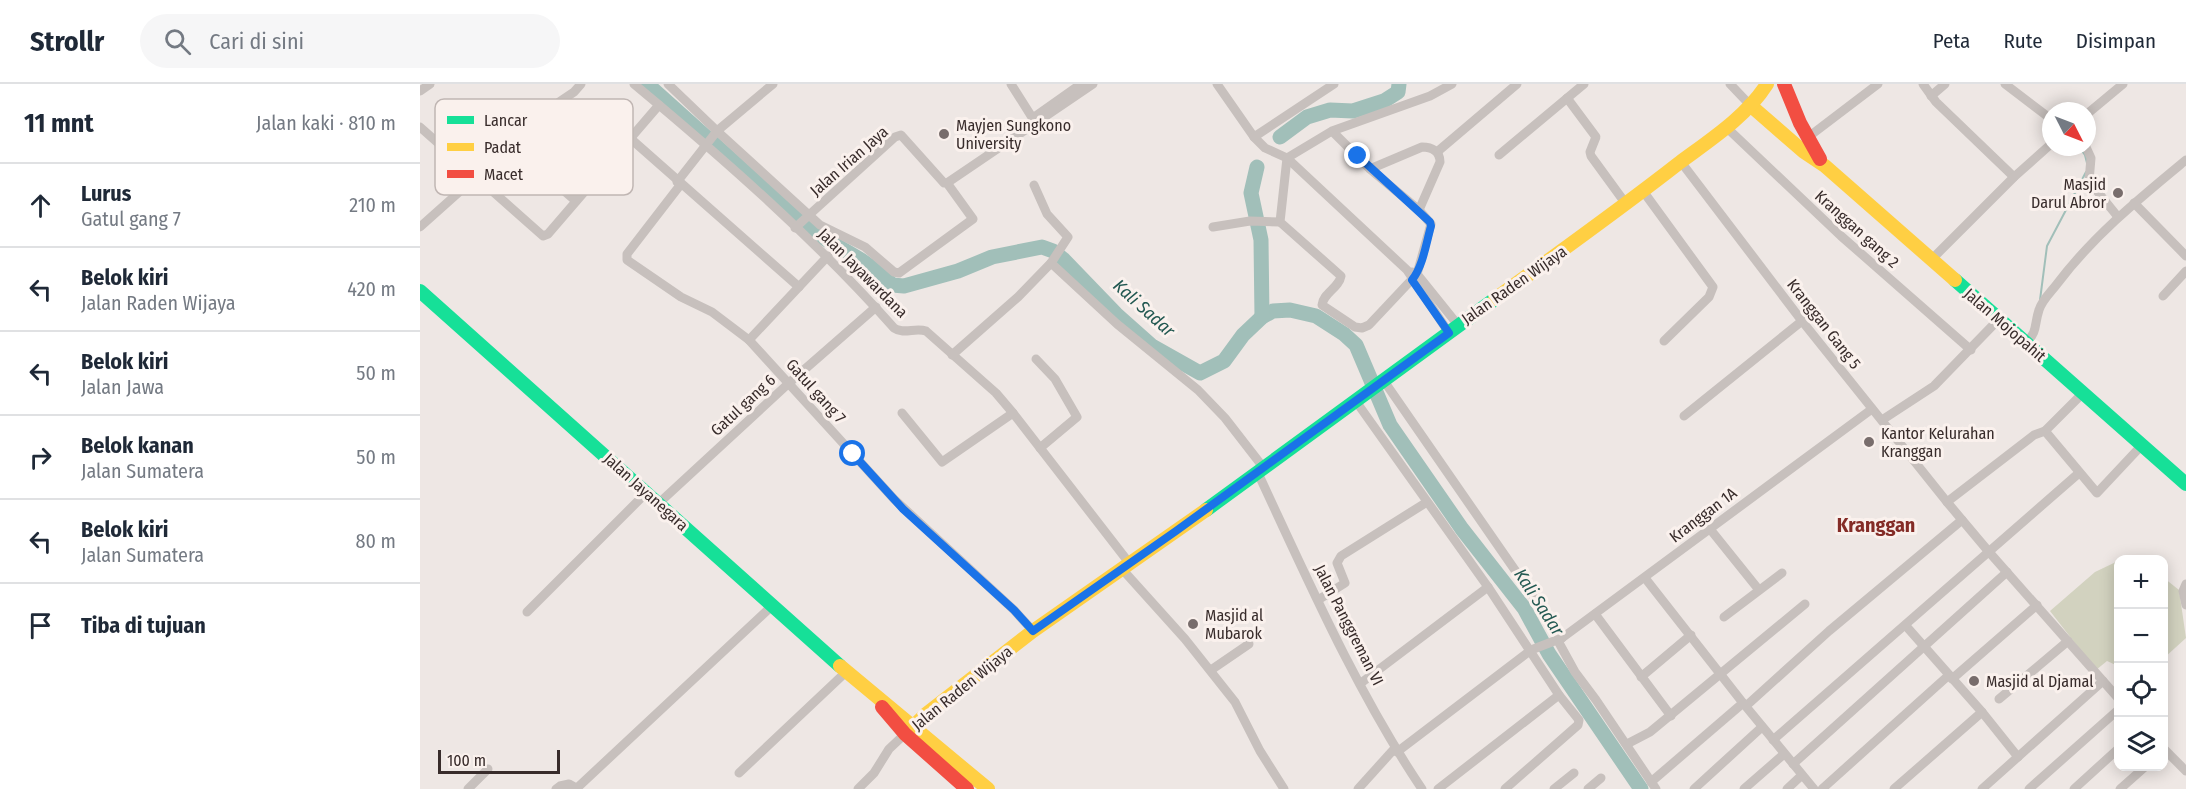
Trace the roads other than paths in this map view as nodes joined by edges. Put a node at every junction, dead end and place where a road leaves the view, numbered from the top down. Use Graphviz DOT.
graph roads {
  1 [pos="430,84"];
  2 [pos="581,84"];
  3 [pos="633,84"];
  4 [pos="668,84"];
  5 [pos="773,84"];
  6 [pos="1011,84"];
  7 [pos="1081,84"];
  8 [pos="1093,84"];
  9 [pos="1334,84"];
  10 [pos="1452,84"];
  11 [pos="1517,84"];
  12 [pos="1584,84"];
  13 [pos="1730,84"];
  14 [pos="1767,84"];
  15 [pos="1784,84"];
  16 [pos="1878,84"];
  17 [pos="1923,84"];
  18 [pos="1945,84"];
  19 [pos="2005,84"];
  20 [pos="2121,85"];
  21 [pos="1222,86"];
  22 [pos="420,91"];
  23 [pos="1931,96"];
  24 [pos="1567,98"];
  25 [pos="564,99"];
  26 [pos="659,105"];
  27 [pos="1750,105"];
  28 [pos="2096,106"];
  29 [pos="2042,112"];
  30 [pos="1035,121"];
  31 [pos="420,127"];
  32 [pos="1726,127"];
  33 [pos="1332,131"];
  34 [pos="633,135"];
  35 [pos="1254,137"];
  36 [pos="1807,138"];
  37 [pos="712,139"];
  38 [pos="435,140"];
  39 [pos="633,142"];
  40 [pos="1437,152"];
  41 [pos="2042,152"];
  42 [pos="1499,155"];
  43 [pos="1283,156"];
  44 [pos="2090,156"];
  45 [pos="2186,160"];
  46 [pos="1681,162"];
  47 [pos="1825,166"];
  48 [pos="1370,169"];
  49 [pos="2014,177"];
  50 [pos="679,183"];
  51 [pos="947,183"];
  52 [pos="1034,185"];
  53 [pos="1643,191"];
  54 [pos="456,195"];
  55 [pos="496,195"];
  56 [pos="569,195"];
  57 [pos="581,195"];
  58 [pos="576,201"];
  59 [pos="2134,203"];
  60 [pos="1626,204"];
  61 [pos="1419,210"];
  62 [pos="2118,217"];
  63 [pos="802,222"];
  64 [pos="1280,222"];
  65 [pos="420,227"];
  66 [pos="1213,227"];
  67 [pos="828,256"];
  68 [pos="2186,256"];
  69 [pos="1930,260"];
  70 [pos="1052,262"];
  71 [pos="2186,272"];
  72 [pos="1415,277"];
  73 [pos="799,287"];
  74 [pos="420,291"];
  75 [pos="2163,296"];
  76 [pos="876,307"];
  77 [pos="1998,320"];
  78 [pos="1802,321"];
  79 [pos="1454,329"];
  80 [pos="749,340"];
  81 [pos="1664,340"];
  82 [pos="2026,343"];
  83 [pos="1971,350"];
  84 [pos="952,355"];
  85 [pos="1036,359"];
  86 [pos="1381,382"];
  87 [pos="789,383"];
  88 [pos="2083,393"];
  89 [pos="1357,399"];
  90 [pos="1872,408"];
  91 [pos="903,413"];
  92 [pos="1013,413"];
  93 [pos="1684,416"];
  94 [pos="1882,420"];
  95 [pos="2045,431"];
  96 [pos="2142,444"];
  97 [pos="1040,448"];
  98 [pos="1260,469"];
  99 [pos="2079,473"];
  100 [pos="2186,484"];
  101 [pos="647,492"];
  102 [pos="659,502"];
  103 [pos="1427,502"];
  104 [pos="1947,502"];
  105 [pos="1962,520"];
  106 [pos="1710,528"];
  107 [pos="1989,552"];
  108 [pos="1126,567"];
  109 [pos="2007,572"];
  110 [pos="1782,573"];
  111 [pos="1644,578"];
  112 [pos="2186,584"];
  113 [pos="1488,587"];
  114 [pos="1759,590"];
  115 [pos="1318,600"];
  116 [pos="1805,604"];
  117 [pos="772,605"];
  118 [pos="2037,605"];
  119 [pos="2186,605"];
  120 [pos="527,612"];
  121 [pos="1595,614"];
  122 [pos="1724,617"];
  123 [pos="1906,626"];
  124 [pos="1033,631"];
  125 [pos="1691,635"];
  126 [pos="1556,641"];
  127 [pos="2068,641"];
  128 [pos="1249,644"];
  129 [pos="1924,647"];
  130 [pos="1535,648"];
  131 [pos="1211,670"];
  132 [pos="846,672"];
  133 [pos="1722,675"];
  134 [pos="1641,677"];
  135 [pos="1951,677"];
  136 [pos="2103,681"];
  137 [pos="1360,683"];
  138 [pos="2114,694"];
  139 [pos="1559,695"];
  140 [pos="2000,699"];
  141 [pos="1744,705"];
  142 [pos="1982,712"];
  143 [pos="2114,714"];
  144 [pos="1671,716"];
  145 [pos="1762,727"];
  146 [pos="909,730"];
  147 [pos="1773,740"];
  148 [pos="1627,744"];
  149 [pos="1396,750"];
  150 [pos="2114,752"];
  151 [pos="1784,754"];
  152 [pos="2168,754"];
  153 [pos="2018,757"];
  154 [pos="1793,764"];
  155 [pos="488,769"];
  156 [pos="2140,771"];
  157 [pos="2186,771"];
  158 [pos="739,773"];
  159 [pos="1574,773"];
  160 [pos="1802,775"];
  161 [pos="1601,778"];
  162 [pos="1654,787"];
  163 [pos="468,789"];
  164 [pos="556,789"];
  165 [pos="578,789"];
  166 [pos="858,789"];
  167 [pos="967,789"];
  168 [pos="988,789"];
  169 [pos="1284,789"];
  170 [pos="1358,789"];
  171 [pos="1422,789"];
  172 [pos="1438,789"];
  173 [pos="1505,789"];
  174 [pos="1554,789"];
  175 [pos="1588,789"];
  176 [pos="1694,789"];
  177 [pos="1744,789"];
  178 [pos="1787,789"];
  179 [pos="1814,789"];
  180 [pos="1822,789"];
  181 [pos="1894,789"];
  182 [pos="1982,789"];
  183 [pos="2029,789"];
  184 [pos="2074,789"];
  185 [pos="2120,789"];
  1 -- 22 [label="street"];
  2 -- 25 [label="street"];
  3 -- 26 [label="street, Jalan Jayawardana"];
  4 -- 37 [label="street"];
  5 -- 37 [label="street"];
  6 -- 30 [label="street"];
  7 -- 30 [label="street"];
  8 -- 30 [label="street"];
  9 -- 35 [label="street"];
  10 -- 33 [label="street"];
  11 -- 40 [label="street"];
  12 -- 24 [label="street"];
  13 -- 27 [label="street"];
  14 -- 27 [label="main road, Jalan Raden Wijaya"];
  15 -- 36 [label="main road, Jalan Mojopahit"];
  16 -- 36 [label="street"];
  17 -- 23 [label="street"];
  18 -- 23 [label="street"];
  19 -- 29 [label="street"];
  20 -- 28 [label="street"];
  21 -- 35 [label="street"];
  23 -- 49 [label="street"];
  24 -- 42 [label="street"];
  24 -- 60 [label="street"];
  26 -- 34 [label="street"];
  26 -- 37 [label="street, Jalan Jayawardana"];
  27 -- 32 [label="main road, Jalan Raden Wijaya"];
  27 -- 47 [label="main road, Jalan Mojopahit"];
  30 -- 51 [label="street"];
  31 -- 38 [label="street"];
  32 -- 46 [label="main road, Jalan Raden Wijaya"];
  32 -- 83 [label="street, Kranggan gang 2"];
  33 -- 43 [label="street"];
  33 -- 48 [label="street"];
  35 -- 43 [label="street"];
  36 -- 47 [label="main road, Jalan Mojopahit"];
  37 -- 50 [label="street"];
  37 -- 63 [label="street"];
  37 -- 63 [label="street, Jalan Jayawardana"];
  39 -- 50 [label="street"];
  40 -- 48 [label="street"];
  40 -- 61 [label="street"];
  41 -- 49 [label="street"];
  43 -- 64 [label="street"];
  43 -- 72 [label="street"];
  44 -- 62 [label="street"];
  45 -- 59 [label="street"];
  46 -- 53 [label="main road, Jalan Raden Wijaya"];
  46 -- 78 [label="street, Kranggan Gang 5"];
  47 -- 69 [label="main road, Jalan Mojopahit"];
  48 -- 61 [label="street"];
  49 -- 69 [label="street"];
  50 -- 73 [label="street"];
  50 -- 80 [label="street, Gatul gang 7"];
  51 -- 63 [label="street, Jalan Irian Jaya"];
  51 -- 63 [label="street"];
  52 -- 70 [label="street"];
  53 -- 60 [label="main road, Jalan Raden Wijaya"];
  53 -- 81 [label="street"];
  54 -- 65 [label="street"];
  55 -- 58 [label="street"];
  56 -- 58 [label="street"];
  57 -- 58 [label="street"];
  59 -- 62 [label="street"];
  59 -- 68 [label="street"];
  60 -- 79 [label="main road, Jalan Raden Wijaya"];
  61 -- 72 [label="street"];
  62 -- 82 [label="street"];
  63 -- 67 [label="street, Jalan Jayawardana"];
  64 -- 66 [label="street"];
  64 -- 72 [label="street"];
  67 -- 73 [label="street"];
  67 -- 76 [label="street, Jalan Jayawardana"];
  69 -- 77 [label="main road, Jalan Mojopahit"];
  70 -- 84 [label="street"];
  70 -- 98 [label="street, Jalan Panggreman VI"];
  71 -- 75 [label="street"];
  72 -- 79 [label="street"];
  73 -- 80 [label="street"];
  74 -- 101 [label="main road, Jalan Jayanegara"];
  76 -- 84 [label="street, Jalan Jayawardana"];
  76 -- 87 [label="street, Gatul gang 6"];
  77 -- 82 [label="main road, Jalan Mojopahit"];
  77 -- 83 [label="street"];
  78 -- 90 [label="street, Kranggan Gang 5"];
  78 -- 93 [label="street"];
  79 -- 86 [label="main road, Jalan Raden Wijaya"];
  80 -- 87 [label="street, Gatul gang 7"];
  82 -- 88 [label="main road, Jalan Mojopahit"];
  83 -- 94 [label="street"];
  84 -- 92 [label="street, Jalan Jayawardana"];
  85 -- 97 [label="street"];
  86 -- 89 [label="main road, Jalan Raden Wijaya"];
  86 -- 126 [label="street"];
  87 -- 102 [label="street, Gatul gang 6"];
  87 -- 124 [label="street, Gatul gang 7"];
  88 -- 95 [label="street"];
  88 -- 96 [label="main road, Jalan Mojopahit"];
  89 -- 98 [label="main road, Jalan Raden Wijaya"];
  89 -- 103 [label="street"];
  90 -- 94 [label="street, Kranggan Gang 5"];
  90 -- 106 [label="street, Kranggan 1A"];
  91 -- 92 [label="street"];
  92 -- 97 [label="street, Jalan Jayawardana"];
  94 -- 104 [label="street, Kranggan Gang 5"];
  95 -- 99 [label="street"];
  95 -- 104 [label="street"];
  96 -- 99 [label="street"];
  96 -- 100 [label="main road, Jalan Mojopahit"];
  97 -- 108 [label="street, Jalan Jayawardana"];
  98 -- 108 [label="main road, Jalan Raden Wijaya"];
  98 -- 115 [label="street, Jalan Panggreman VI"];
  99 -- 107 [label="street"];
  101 -- 102 [label="main road, Jalan Jayanegara"];
  101 -- 120 [label="street"];
  102 -- 117 [label="main road, Jalan Jayanegara"];
  103 -- 113 [label="street"];
  103 -- 115 [label="street"];
  104 -- 105 [label="street, Kranggan Gang 5"];
  105 -- 107 [label="street, Kranggan Gang 5"];
  105 -- 141 [label="street"];
  106 -- 111 [label="street, Kranggan 1A"];
  106 -- 114 [label="street"];
  107 -- 109 [label="street, Kranggan Gang 5"];
  107 -- 123 [label="street"];
  108 -- 124 [label="main road, Jalan Raden Wijaya"];
  108 -- 131 [label="street, Jalan Jayawardana"];
  109 -- 118 [label="street, Kranggan Gang 5"];
  109 -- 129 [label="street"];
  110 -- 114 [label="street"];
  111 -- 121 [label="street, Kranggan 1A"];
  111 -- 125 [label="street"];
  112 -- 119 [label="street"];
  113 -- 130 [label="street"];
  113 -- 137 [label="street"];
  114 -- 122 [label="street"];
  115 -- 137 [label="street, Jalan Panggreman VI"];
  116 -- 133 [label="street"];
  117 -- 132 [label="main road, Jalan Jayanegara"];
  117 -- 165 [label="street"];
  118 -- 127 [label="street, Kranggan Gang 5"];
  118 -- 135 [label="street"];
  121 -- 126 [label="street, Kranggan 1A"];
  121 -- 134 [label="street"];
  123 -- 129 [label="street"];
  123 -- 147 [label="street"];
  124 -- 146 [label="main road, Jalan Raden Wijaya"];
  125 -- 133 [label="street"];
  125 -- 134 [label="street"];
  126 -- 130 [label="street"];
  126 -- 148 [label="street"];
  127 -- 136 [label="street, Kranggan Gang 5"];
  127 -- 140 [label="street"];
  128 -- 131 [label="street"];
  129 -- 135 [label="street"];
  129 -- 154 [label="street"];
  130 -- 139 [label="street"];
  130 -- 149 [label="street"];
  131 -- 169 [label="street, Jalan Jayawardana"];
  132 -- 146 [label="main road, Jalan Jayanegara"];
  132 -- 158 [label="street"];
  133 -- 141 [label="street"];
  133 -- 144 [label="street"];
  134 -- 144 [label="street"];
  135 -- 142 [label="street"];
  135 -- 180 [label="street"];
  136 -- 138 [label="street, Kranggan Gang 5"];
  136 -- 153 [label="street"];
  137 -- 149 [label="street, Jalan Panggreman VI"];
  139 -- 172 [label="street"];
  139 -- 173 [label="street"];
  141 -- 145 [label="street"];
  141 -- 162 [label="street"];
  142 -- 153 [label="street"];
  142 -- 181 [label="street"];
  143 -- 183 [label="street"];
  144 -- 148 [label="street"];
  145 -- 147 [label="street"];
  145 -- 176 [label="street"];
  146 -- 166 [label="street"];
  146 -- 167 [label="main road"];
  146 -- 168 [label="main road"];
  147 -- 151 [label="street"];
  148 -- 162 [label="street"];
  149 -- 170 [label="street"];
  149 -- 171 [label="street, Jalan Panggreman VI"];
  150 -- 184 [label="street"];
  151 -- 154 [label="street"];
  151 -- 177 [label="street"];
  152 -- 157 [label="street"];
  153 -- 182 [label="street"];
  154 -- 160 [label="street"];
  155 -- 163 [label="street"];
  156 -- 185 [label="street"];
  159 -- 174 [label="street"];
  160 -- 178 [label="street"];
  160 -- 179 [label="street"];
  161 -- 175 [label="street"];
  164 -- 165 [label="street"];
}
